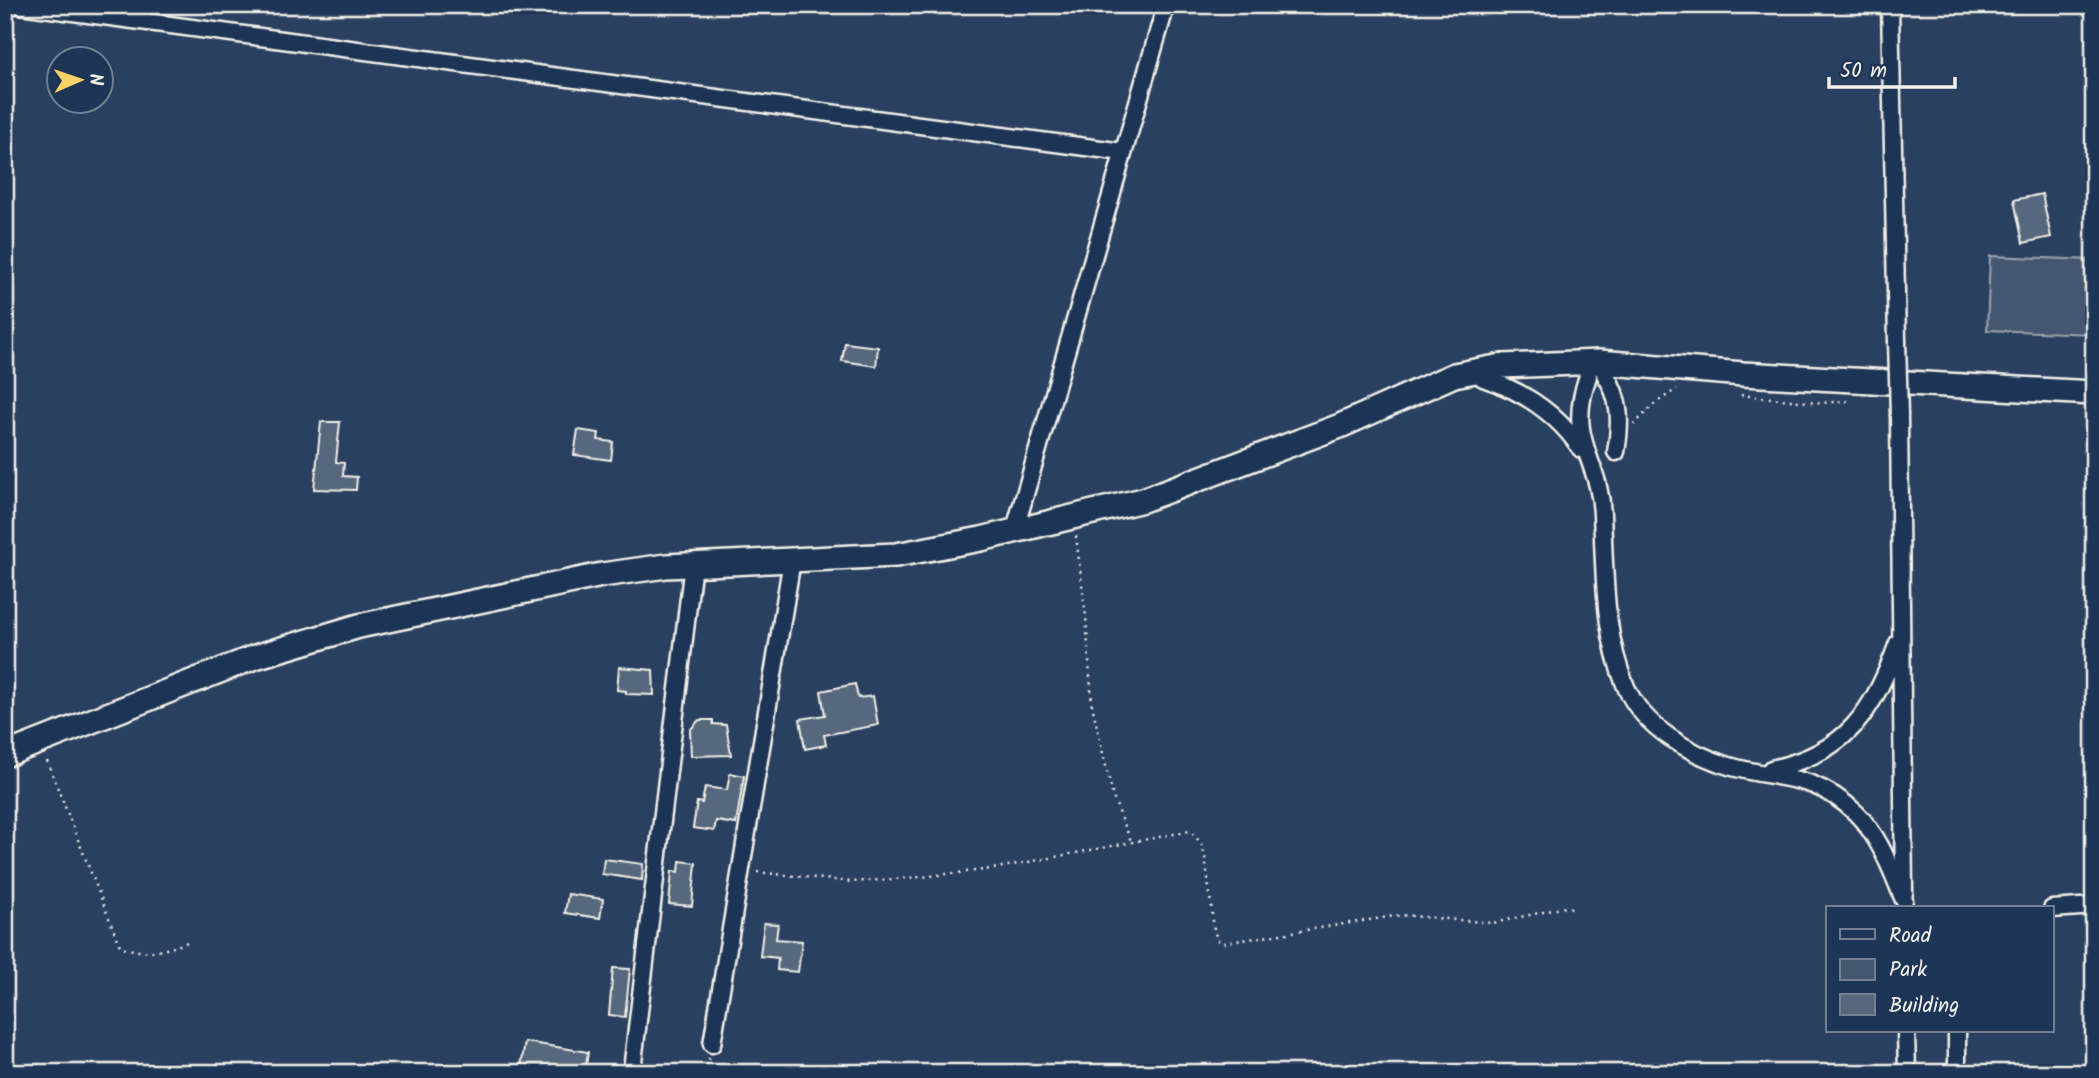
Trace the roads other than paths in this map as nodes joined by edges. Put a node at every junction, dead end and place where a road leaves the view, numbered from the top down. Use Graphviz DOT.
graph roads {
  1 [pos="20,5"];
  2 [pos="1166,5"];
  3 [pos="1890,5"];
  4 [pos="1123,152"];
  5 [pos="1605,374"];
  6 [pos="1588,376"];
  7 [pos="1483,378"];
  8 [pos="2094,393"];
  9 [pos="1616,452"];
  10 [pos="1588,460"];
  11 [pos="1016,530"];
  12 [pos="792,560"];
  13 [pos="693,564"];
  14 [pos="1902,634"];
  15 [pos="5,755"];
  16 [pos="1762,771"];
  17 [pos="1904,904"];
  18 [pos="2094,906"];
  19 [pos="2054,909"];
  20 [pos="1906,1032"];
  21 [pos="1957,1032"];
  22 [pos="712,1044"];
  23 [pos="632,1070"];
  24 [pos="1907,1073"];
  25 [pos="1957,1073"];
  1 -- 4 [label="street"];
  2 -- 4 [label="street"];
  3 -- 14 [label="street, bridge"];
  4 -- 11 [label="street"];
  5 -- 9 [label="street"];
  6 -- 10 [label="street"];
  7 -- 10 [label="street"];
  8 -- 11 [label="main road"];
  10 -- 16 [label="street"];
  11 -- 12 [label="main road"];
  12 -- 13 [label="main road"];
  12 -- 22 [label="street"];
  13 -- 15 [label="main road"];
  13 -- 23 [label="street"];
  14 -- 16 [label="street"];
  14 -- 17 [label="street"];
  16 -- 17 [label="street"];
  18 -- 19 [label="street"];
  20 -- 24 [label="street"];
  21 -- 25 [label="street"];
}
